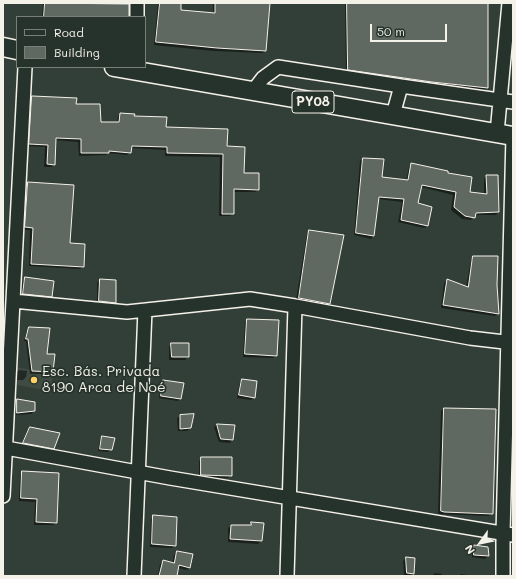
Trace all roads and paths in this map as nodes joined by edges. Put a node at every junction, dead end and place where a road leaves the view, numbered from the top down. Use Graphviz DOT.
graph roads {
  1 [pos="138,3"];
  2 [pos="509,3"];
  3 [pos="136,16"];
  4 [pos="3,48"];
  5 [pos="16,50"];
  6 [pos="25,68"];
  7 [pos="133,69"];
  8 [pos="401,86"];
  9 [pos="253,91"];
  10 [pos="499,100"];
  11 [pos="513,102"];
  12 [pos="393,115"];
  13 [pos="507,135"];
  14 [pos="13,301"];
  15 [pos="295,306"];
  16 [pos="145,310"];
  17 [pos="510,343"];
  18 [pos="6,448"];
  19 [pos="139,472"];
  20 [pos="3,496"];
  21 [pos="289,498"];
  22 [pos="508,534"];
  23 [pos="134,576"];
  24 [pos="287,576"];
  25 [pos="503,576"];
  1 -- 3 [label="street"];
  2 -- 10 [label="street"];
  4 -- 5 [label="highway"];
  6 -- 14 [label="street"];
  7 -- 9 [label="highway, PY08"];
  8 -- 9 [label="street"];
  8 -- 10 [label="street"];
  8 -- 12 [label="street"];
  9 -- 12 [label="highway, PY08"];
  10 -- 11 [label="street"];
  10 -- 13 [label="street"];
  12 -- 13 [label="highway, PY08"];
  13 -- 17 [label="street"];
  14 -- 16 [label="street"];
  14 -- 18 [label="street"];
  15 -- 16 [label="street"];
  15 -- 17 [label="street"];
  15 -- 21 [label="street"];
  16 -- 19 [label="street"];
  17 -- 22 [label="street"];
  18 -- 19 [label="street"];
  18 -- 20 [label="street"];
  19 -- 21 [label="street"];
  19 -- 23 [label="street"];
  21 -- 22 [label="street"];
  21 -- 24 [label="street"];
  22 -- 25 [label="street"];
}
